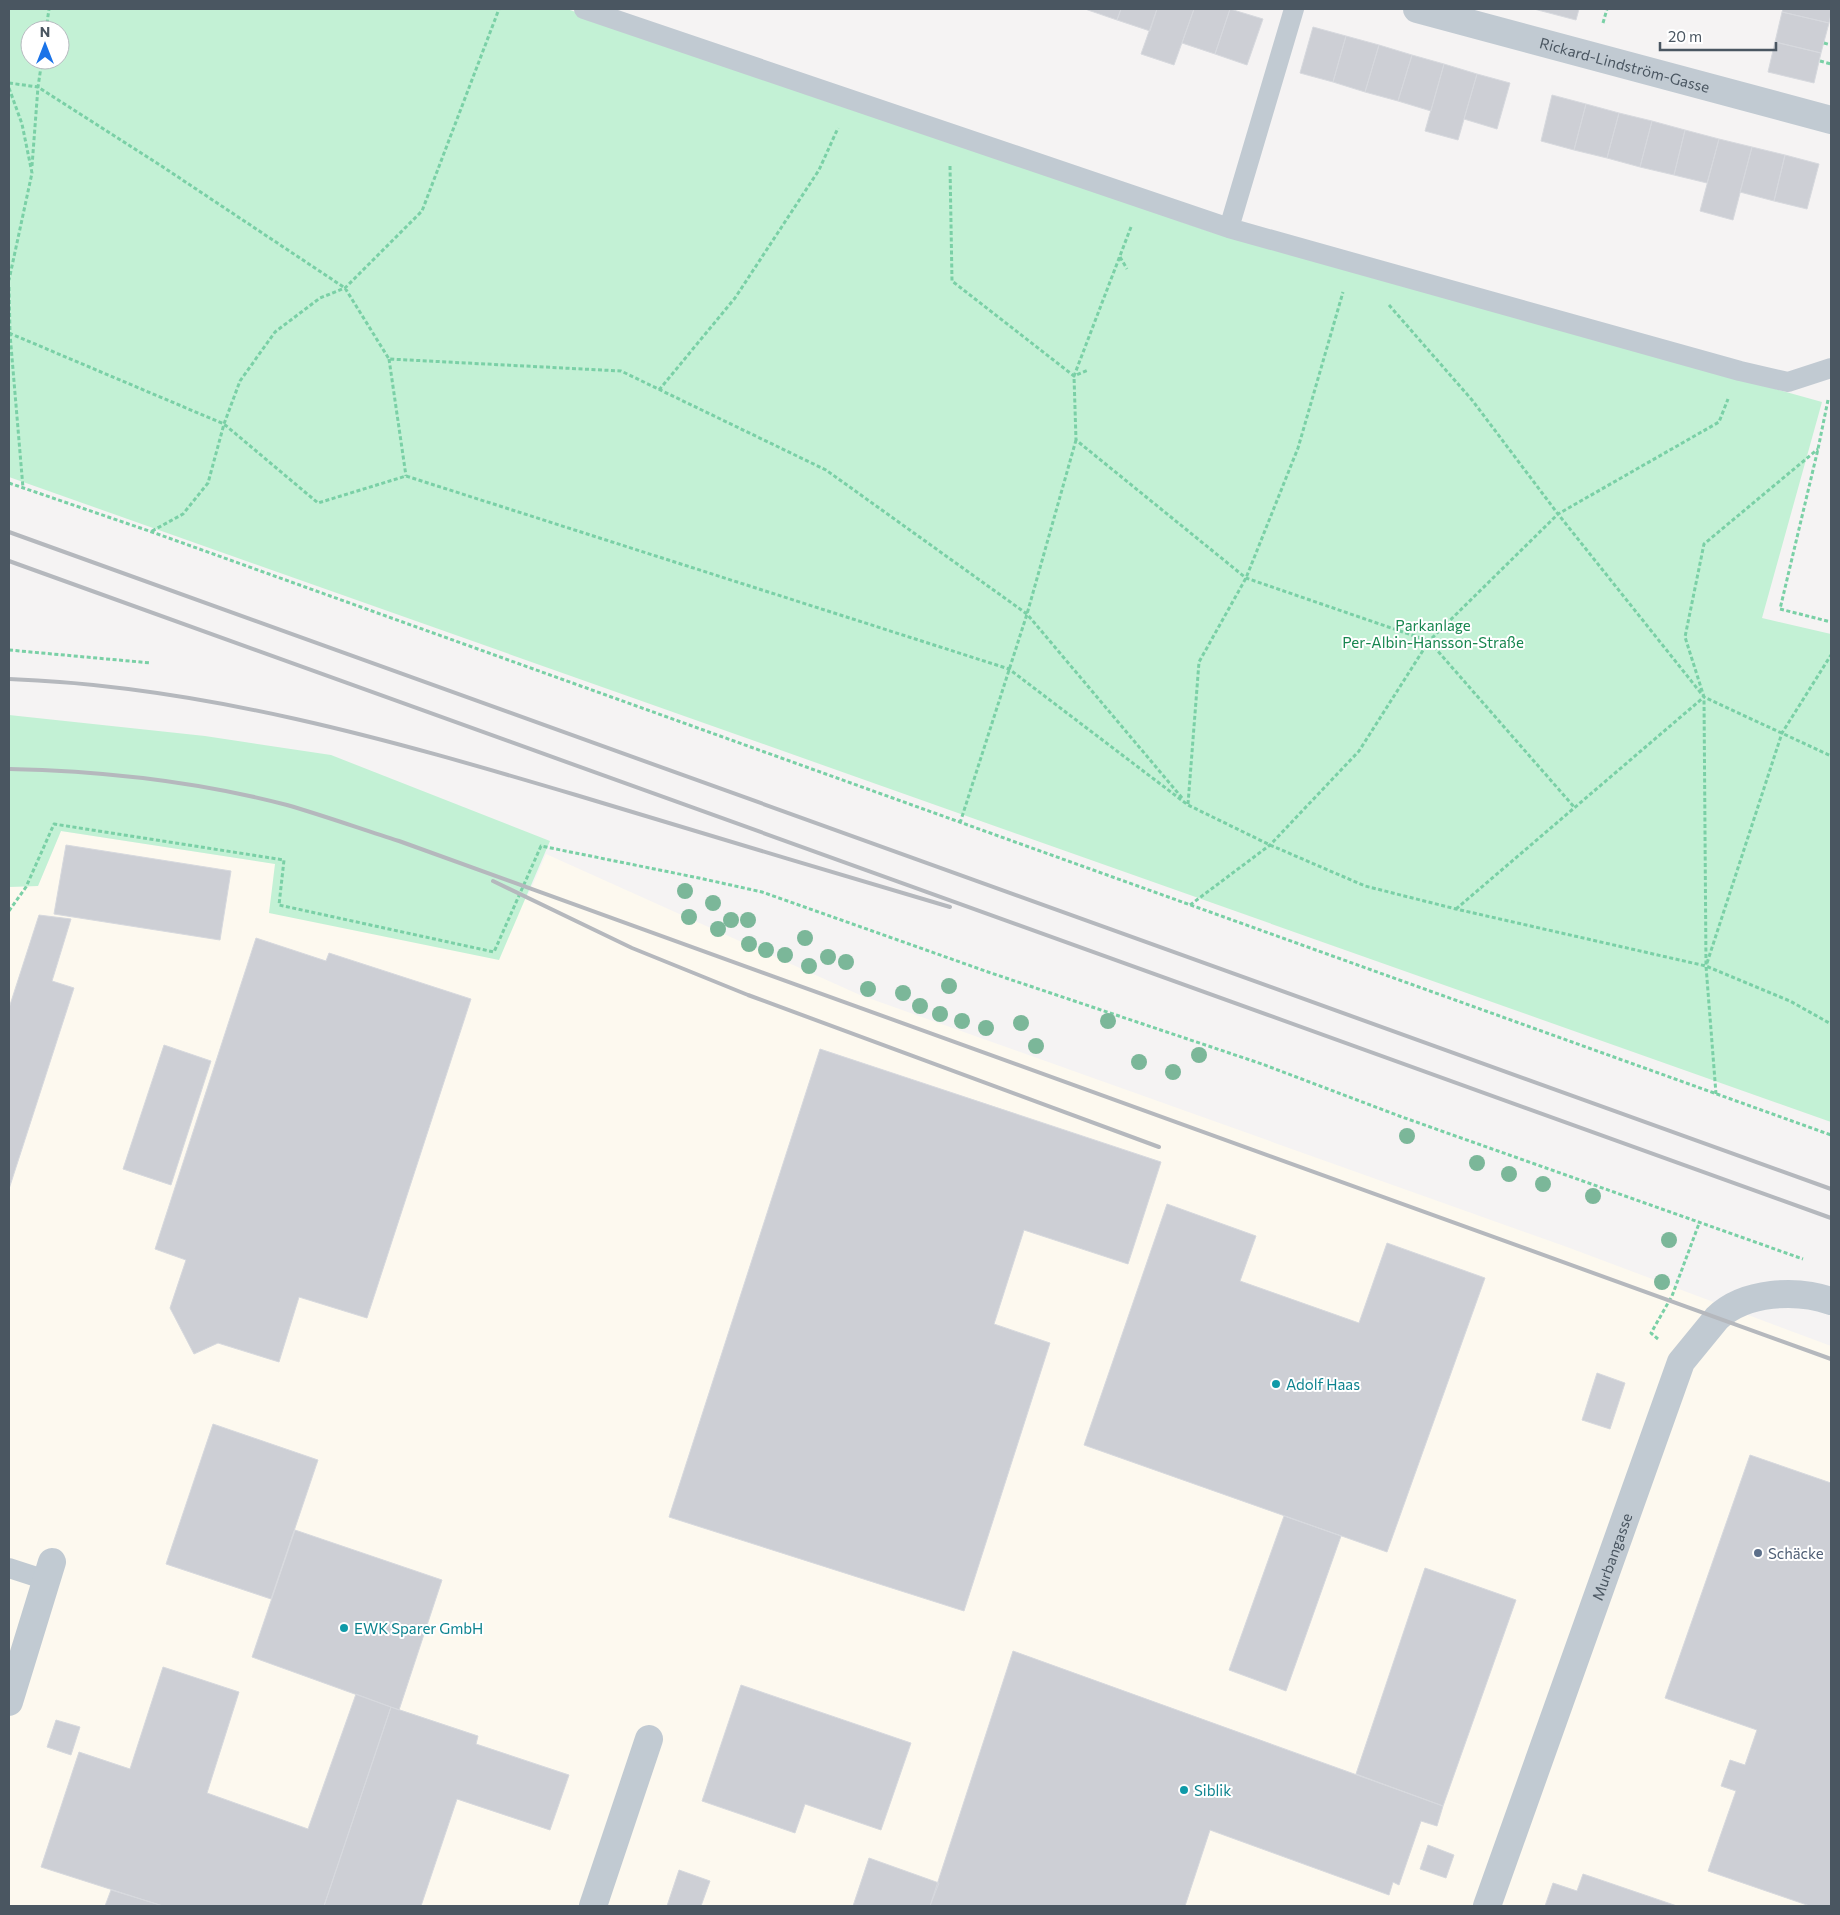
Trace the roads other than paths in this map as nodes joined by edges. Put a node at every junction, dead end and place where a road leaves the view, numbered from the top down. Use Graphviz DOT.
graph roads {
  1 [pos="584,9"];
  2 [pos="1294,9"];
  3 [pos="1417,9"];
  4 [pos="1831,120"];
  5 [pos="1229,228"];
  6 [pos="1831,368"];
  7 [pos="1826,1299"];
  8 [pos="9,1568"];
  9 [pos="49,1571"];
  10 [pos="9,1702"];
  11 [pos="649,1740"];
  12 [pos="593,1906"];
  13 [pos="1487,1906"];
  1 -- 5 [label="lane"];
  2 -- 5 [label="lane"];
  3 -- 4 [label="street, Rickard-Lindström-Gasse"];
  5 -- 6 [label="lane"];
  7 -- 13 [label="street, Murbangasse"];
  8 -- 9 [label="lane"];
  9 -- 10 [label="street"];
  11 -- 12 [label="street"];
}
